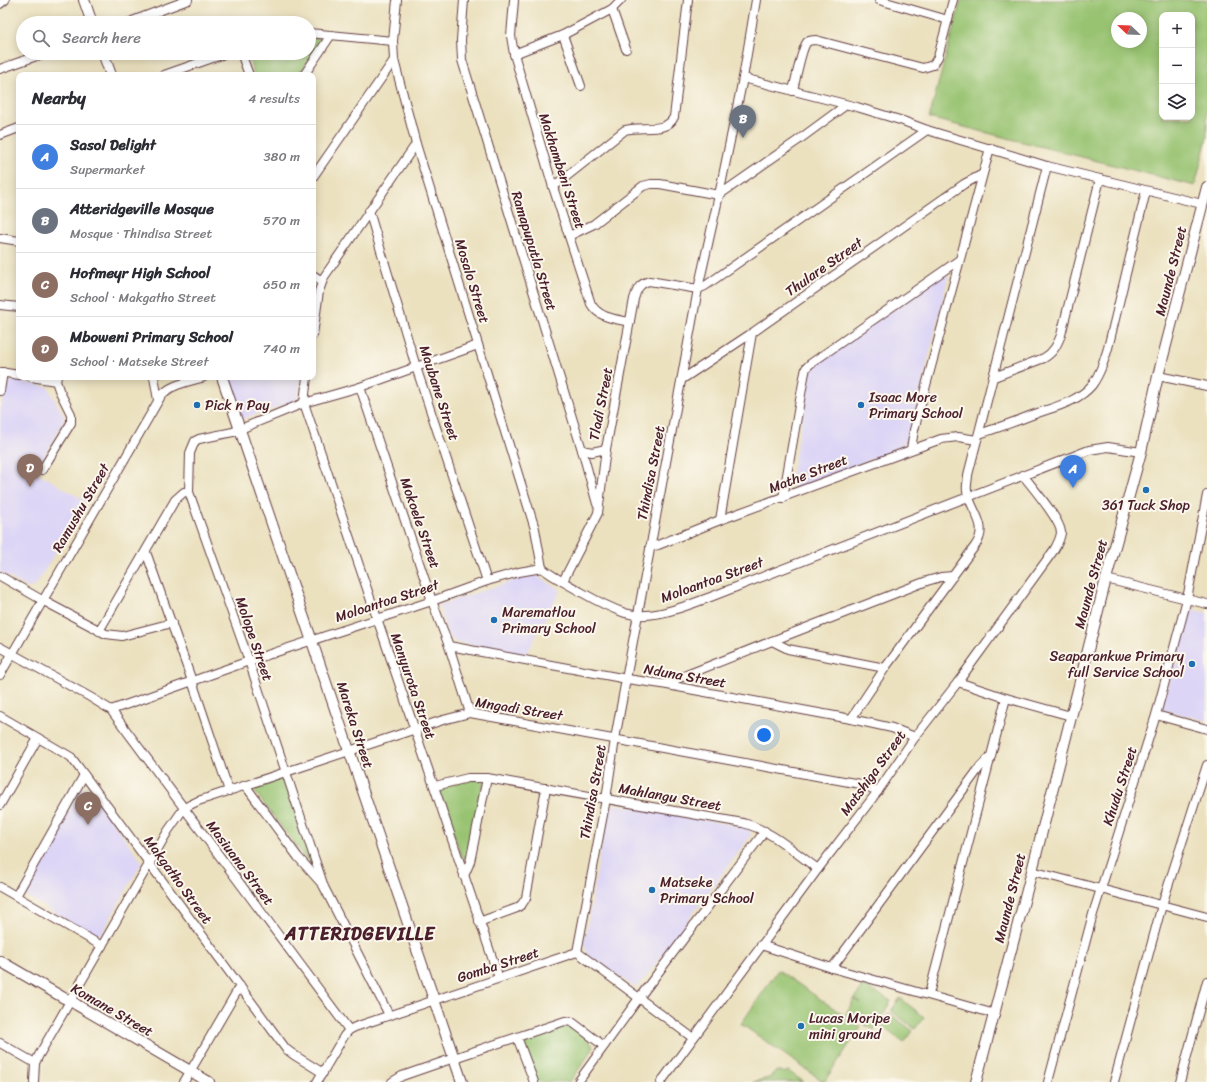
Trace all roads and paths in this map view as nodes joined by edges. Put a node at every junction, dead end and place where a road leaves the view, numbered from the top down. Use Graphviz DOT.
graph roads {
  1 [pos="5,0"];
  2 [pos="84,0"];
  3 [pos="188,0"];
  4 [pos="397,0"];
  5 [pos="464,0"];
  6 [pos="514,0"];
  7 [pos="621,0"];
  8 [pos="688,0"];
  9 [pos="756,0"];
  10 [pos="953,0"];
  11 [pos="882,1"];
  12 [pos="0,4"];
  13 [pos="612,10"];
  14 [pos="90,16"];
  15 [pos="146,16"];
  16 [pos="948,20"];
  17 [pos="316,34"];
  18 [pos="331,34"];
  19 [pos="563,35"];
  20 [pos="393,41"];
  21 [pos="626,49"];
  22 [pos="514,54"];
  23 [pos="316,57"];
  24 [pos="25,60"];
  25 [pos="106,60"];
  26 [pos="210,60"];
  27 [pos="244,60"];
  28 [pos="314,60"];
  29 [pos="394,60"];
  30 [pos="0,69"];
  31 [pos="110,72"];
  32 [pos="182,72"];
  33 [pos="248,72"];
  34 [pos="306,72"];
  35 [pos="743,78"];
  36 [pos="581,86"];
  37 [pos="793,91"];
  38 [pos="846,105"];
  39 [pos="16,129"];
  40 [pos="927,130"];
  41 [pos="0,135"];
  42 [pos="416,144"];
  43 [pos="990,148"];
  44 [pos="1047,166"];
  45 [pos="316,173"];
  46 [pos="981,175"];
  47 [pos="1100,179"];
  48 [pos="553,187"];
  49 [pos="1207,187"];
  50 [pos="1146,191"];
  51 [pos="719,195"];
  52 [pos="1202,204"];
  53 [pos="369,212"];
  54 [pos="569,236"];
  55 [pos="0,238"];
  56 [pos="16,241"];
  57 [pos="959,260"];
  58 [pos="316,277"];
  59 [pos="322,281"];
  60 [pos="698,289"];
  61 [pos="0,305"];
  62 [pos="16,307"];
  63 [pos="316,313"];
  64 [pos="630,322"];
  65 [pos="752,333"];
  66 [pos="478,345"];
  67 [pos="416,367"];
  68 [pos="1,372"];
  69 [pos="16,374"];
  70 [pos="1158,376"];
  71 [pos="994,377"];
  72 [pos="57,380"];
  73 [pos="155,380"];
  74 [pos="194,380"];
  75 [pos="223,380"];
  76 [pos="307,380"];
  77 [pos="681,380"];
  78 [pos="1207,386"];
  79 [pos="360,387"];
  80 [pos="0,391"];
  81 [pos="158,400"];
  82 [pos="304,403"];
  83 [pos="239,429"];
  84 [pos="978,437"];
  85 [pos="606,449"];
  86 [pos="911,449"];
  87 [pos="582,450"];
  88 [pos="1141,452"];
  89 [pos="42,470"];
  90 [pos="1023,476"];
  91 [pos="189,492"];
  92 [pos="1207,495"];
  93 [pos="969,496"];
  94 [pos="783,498"];
  95 [pos="598,508"];
  96 [pos="720,520"];
  97 [pos="650,547"];
  98 [pos="146,552"];
  99 [pos="542,568"];
  100 [pos="0,576"];
  101 [pos="953,576"];
  102 [pos="1106,579"];
  103 [pos="487,581"];
  104 [pos="563,581"];
  105 [pos="1187,599"];
  106 [pos="42,600"];
  107 [pos="432,601"];
  108 [pos="1207,604"];
  109 [pos="638,615"];
  110 [pos="376,619"];
  111 [pos="172,623"];
  112 [pos="99,631"];
  113 [pos="312,640"];
  114 [pos="772,641"];
  115 [pos="449,646"];
  116 [pos="0,647"];
  117 [pos="12,654"];
  118 [pos="249,661"];
  119 [pos="885,668"];
  120 [pos="0,675"];
  121 [pos="627,679"];
  122 [pos="192,681"];
  123 [pos="958,682"];
  124 [pos="662,684"];
  125 [pos="1006,698"];
  126 [pos="111,710"];
  127 [pos="470,713"];
  128 [pos="1156,715"];
  129 [pos="0,716"];
  130 [pos="1071,716"];
  131 [pos="850,719"];
  132 [pos="1207,729"];
  133 [pos="414,730"];
  134 [pos="915,737"];
  135 [pos="38,738"];
  136 [pos="615,739"];
  137 [pos="349,751"];
  138 [pos="991,756"];
  139 [pos="1207,766"];
  140 [pos="286,771"];
  141 [pos="84,775"];
  142 [pos="487,778"];
  143 [pos="244,786"];
  144 [pos="435,786"];
  145 [pos="546,788"];
  146 [pos="229,791"];
  147 [pos="878,791"];
  148 [pos="606,799"];
  149 [pos="0,804"];
  150 [pos="184,808"];
  151 [pos="765,831"];
  152 [pos="149,864"];
  153 [pos="818,869"];
  154 [pos="1032,871"];
  155 [pos="464,876"];
  156 [pos="0,887"];
  157 [pos="324,887"];
  158 [pos="1101,888"];
  159 [pos="16,896"];
  160 [pos="1162,905"];
  161 [pos="1207,917"];
  162 [pos="479,922"];
  163 [pos="102,946"];
  164 [pos="761,946"];
  165 [pos="577,952"];
  166 [pos="0,961"];
  167 [pos="832,968"];
  168 [pos="499,978"];
  169 [pos="1207,981"];
  170 [pos="240,986"];
  171 [pos="929,994"];
  172 [pos="639,998"];
  173 [pos="71,1000"];
  174 [pos="435,1001"];
  175 [pos="995,1014"];
  176 [pos="388,1015"];
  177 [pos="349,1030"];
  178 [pos="517,1037"];
  179 [pos="693,1038"];
  180 [pos="0,1043"];
  181 [pos="604,1046"];
  182 [pos="454,1058"];
  183 [pos="35,1063"];
  184 [pos="190,1071"];
  185 [pos="323,1073"];
  186 [pos="34,1082"];
  187 [pos="184,1082"];
  188 [pos="210,1082"];
  189 [pos="318,1082"];
  190 [pos="392,1082"];
  191 [pos="462,1082"];
  192 [pos="534,1082"];
  193 [pos="578,1082"];
  194 [pos="661,1082"];
  195 [pos="976,1082"];
  196 [pos="1048,1082"];
  197 [pos="1114,1082"];
  198 [pos="1180,1082"];
  1 -- 12 [label="street"];
  2 -- 14 [label="street"];
  3 -- 15 [label="street"];
  4 -- 20 [label="street, Mosalo Street"];
  5 -- 87 [label="street, Ramapuputla Street"];
  6 -- 22 [label="street, Makhambeni Street"];
  7 -- 13 [label="street"];
  8 -- 48 [label="street"];
  9 -- 35 [label="street, Thindisa Street"];
  10 -- 16 [label="street"];
  11 -- 16 [label="street"];
  13 -- 19 [label="street"];
  13 -- 21 [label="street"];
  16 -- 37 [label="street"];
  17 -- 18 [label="street"];
  18 -- 20 [label="street"];
  18 -- 23 [label="street"];
  19 -- 22 [label="street"];
  19 -- 36 [label="street"];
  20 -- 29 [label="street, Mosalo Street"];
  22 -- 48 [label="street, Makhambeni Street"];
  24 -- 30 [label="street"];
  25 -- 31 [label="street"];
  26 -- 32 [label="street"];
  27 -- 33 [label="street"];
  28 -- 34 [label="street"];
  29 -- 42 [label="street, Mosalo Street"];
  29 -- 45 [label="street"];
  35 -- 37 [label="street"];
  35 -- 51 [label="street, Thindisa Street"];
  37 -- 38 [label="street"];
  38 -- 40 [label="street"];
  38 -- 51 [label="street"];
  39 -- 41 [label="street"];
  40 -- 43 [label="street"];
  40 -- 60 [label="street"];
  42 -- 53 [label="street"];
  42 -- 66 [label="street, Mosalo Street"];
  43 -- 44 [label="street"];
  43 -- 46 [label="street"];
  44 -- 47 [label="street"];
  44 -- 71 [label="street"];
  46 -- 57 [label="street"];
  46 -- 65 [label="street, Thulare Street"];
  47 -- 50 [label="street"];
  47 -- 71 [label="street"];
  48 -- 54 [label="street, Makhambeni Street"];
  49 -- 52 [label="street, Maunde Street"];
  50 -- 52 [label="street"];
  50 -- 84 [label="street"];
  51 -- 54 [label="street"];
  51 -- 60 [label="street, Thindisa Street"];
  52 -- 70 [label="street, Maunde Street"];
  53 -- 59 [label="street"];
  53 -- 67 [label="street, Maubane Street"];
  54 -- 64 [label="street, Makhambeni Street"];
  55 -- 56 [label="street"];
  57 -- 86 [label="street"];
  57 -- 94 [label="street"];
  58 -- 59 [label="street"];
  59 -- 63 [label="street"];
  60 -- 64 [label="street, Tladi Street"];
  60 -- 77 [label="street, Thindisa Street"];
  61 -- 62 [label="street"];
  64 -- 85 [label="street, Tladi Street"];
  65 -- 77 [label="street, Thulare Street"];
  65 -- 96 [label="street"];
  66 -- 67 [label="street"];
  66 -- 99 [label="street, Mosalo Street"];
  67 -- 79 [label="street"];
  67 -- 103 [label="street, Maubane Street"];
  68 -- 69 [label="street"];
  68 -- 80 [label="street"];
  70 -- 78 [label="street"];
  70 -- 88 [label="street, Maunde Street"];
  71 -- 84 [label="street"];
  72 -- 89 [label="street"];
  73 -- 81 [label="street"];
  74 -- 81 [label="street, Ramushu Street"];
  75 -- 83 [label="street, Mareka Street"];
  76 -- 82 [label="street"];
  77 -- 97 [label="street, Thindisa Street"];
  79 -- 82 [label="street"];
  79 -- 107 [label="street, Mokoele Street"];
  81 -- 106 [label="street, Ramushu Street"];
  82 -- 83 [label="street"];
  82 -- 110 [label="street, Manyurota Street"];
  83 -- 91 [label="street, Molope Street"];
  83 -- 113 [label="street, Mareka Street"];
  84 -- 86 [label="street, Mathe Street"];
  84 -- 93 [label="street"];
  85 -- 87 [label="street"];
  85 -- 95 [label="street, Tladi Street"];
  86 -- 94 [label="street, Mathe Street"];
  87 -- 95 [label="street, Ramapuputla Street"];
  88 -- 90 [label="street, Moloantoa Street"];
  88 -- 102 [label="street, Maunde Street"];
  90 -- 93 [label="street, Moloantoa Street"];
  90 -- 123 [label="street, Matshiga Street"];
  91 -- 98 [label="street"];
  91 -- 118 [label="street, Molope Street"];
  92 -- 105 [label="street, Khudu Street"];
  93 -- 101 [label="street"];
  93 -- 109 [label="street, Moloantoa Street"];
  94 -- 96 [label="street, Mathe Street"];
  95 -- 104 [label="street, Tladi Street"];
  96 -- 97 [label="street, Mathe Street"];
  97 -- 109 [label="street, Thindisa Street"];
  98 -- 111 [label="street"];
  98 -- 112 [label="street"];
  99 -- 103 [label="street, Moloantoa Street"];
  99 -- 104 [label="street, Moloantoa Street"];
  100 -- 106 [label="street"];
  101 -- 114 [label="street"];
  101 -- 119 [label="street"];
  102 -- 105 [label="street"];
  102 -- 130 [label="street, Maunde Street"];
  103 -- 107 [label="street, Moloantoa Street"];
  104 -- 109 [label="street, Moloantoa Street"];
  105 -- 108 [label="street"];
  105 -- 128 [label="street, Khudu Street"];
  106 -- 112 [label="street"];
  106 -- 117 [label="street, Ramushu Street"];
  107 -- 110 [label="street, Moloantoa Street"];
  107 -- 115 [label="street, Mokoele Street"];
  109 -- 121 [label="street, Thindisa Street"];
  110 -- 113 [label="street, Moloantoa Street"];
  110 -- 133 [label="street, Manyurota Street"];
  111 -- 112 [label="street"];
  111 -- 122 [label="street"];
  113 -- 118 [label="street, Moloantoa Street"];
  113 -- 137 [label="street, Mareka Street"];
  114 -- 119 [label="street"];
  114 -- 124 [label="street"];
  115 -- 121 [label="street, Nduna Street"];
  115 -- 127 [label="street, Mokoele Street"];
  116 -- 117 [label="street, Masiuana Street"];
  117 -- 120 [label="street, Ramushu Street"];
  117 -- 126 [label="street, Masiuana Street"];
  118 -- 122 [label="street, Moloantoa Street"];
  118 -- 140 [label="street, Molope Street"];
  119 -- 131 [label="street"];
  121 -- 124 [label="street, Nduna Street"];
  121 -- 136 [label="street, Thindisa Street"];
  122 -- 126 [label="street, Moloantoa Street"];
  122 -- 146 [label="street"];
  123 -- 125 [label="street"];
  123 -- 134 [label="street, Matshiga Street"];
  124 -- 131 [label="street, Nduna Street"];
  125 -- 130 [label="street"];
  125 -- 138 [label="street"];
  126 -- 150 [label="street, Masiuana Street"];
  127 -- 133 [label="street, Mngadi Street"];
  127 -- 136 [label="street, Mngadi Street"];
  128 -- 132 [label="street"];
  128 -- 158 [label="street, Khudu Street"];
  129 -- 135 [label="street, Makgatho Street"];
  130 -- 154 [label="street, Maunde Street"];
  131 -- 134 [label="street, Nduna Street"];
  133 -- 137 [label="street, Mngadi Street"];
  133 -- 144 [label="street, Manyurota Street"];
  134 -- 147 [label="street, Matshiga Street"];
  135 -- 141 [label="street, Makgatho Street"];
  135 -- 149 [label="street"];
  136 -- 147 [label="street, Mngadi Street"];
  136 -- 148 [label="street, Thindisa Street"];
  137 -- 140 [label="street, Mngadi Street"];
  137 -- 174 [label="street, Mareka Street"];
  138 -- 167 [label="street"];
  138 -- 171 [label="street"];
  139 -- 160 [label="street"];
  140 -- 143 [label="street, Mngadi Street"];
  140 -- 157 [label="street, Molope Street"];
  141 -- 152 [label="street, Makgatho Street"];
  141 -- 159 [label="street"];
  142 -- 144 [label="street, Mahlangu Street"];
  142 -- 145 [label="street, Mahlangu Street"];
  142 -- 155 [label="street"];
  143 -- 146 [label="street, Mngadi Street"];
  143 -- 157 [label="street, Molope Street"];
  144 -- 155 [label="street, Manyurota Street"];
  145 -- 148 [label="street, Mahlangu Street"];
  145 -- 162 [label="street"];
  146 -- 150 [label="street, Mngadi Street"];
  147 -- 153 [label="street, Matshiga Street"];
  148 -- 151 [label="street, Mahlangu Street"];
  148 -- 165 [label="street, Thindisa Street"];
  150 -- 152 [label="street"];
  150 -- 177 [label="street, Masiuana Street"];
  151 -- 153 [label="street, Mahlangu Street"];
  151 -- 172 [label="street"];
  152 -- 163 [label="street"];
  152 -- 170 [label="street, Makgatho Street"];
  153 -- 164 [label="street, Matshiga Street"];
  154 -- 158 [label="street"];
  154 -- 175 [label="street, Maunde Street"];
  155 -- 162 [label="street, Manyurota Street"];
  156 -- 159 [label="street"];
  157 -- 176 [label="street, Molope Street"];
  158 -- 160 [label="street"];
  158 -- 196 [label="street, Khudu Street"];
  159 -- 163 [label="street"];
  160 -- 161 [label="street"];
  160 -- 197 [label="street"];
  162 -- 168 [label="street, Manyurota Street"];
  163 -- 173 [label="street"];
  164 -- 167 [label="street"];
  164 -- 179 [label="street, Matshiga Street"];
  165 -- 168 [label="street, Gomba Street"];
  165 -- 172 [label="street"];
  166 -- 173 [label="street, Komane Street"];
  167 -- 171 [label="street"];
  168 -- 174 [label="street, Gomba Street"];
  169 -- 198 [label="street"];
  170 -- 184 [label="street"];
  170 -- 185 [label="street, Makgatho Street"];
  171 -- 175 [label="street"];
  172 -- 179 [label="street"];
  172 -- 181 [label="street"];
  173 -- 183 [label="street"];
  173 -- 184 [label="street, Komane Street"];
  174 -- 176 [label="street, Gomba Street"];
  174 -- 182 [label="street, Mareka Street"];
  175 -- 195 [label="street, Maunde Street"];
  176 -- 177 [label="street, Gomba Street"];
  177 -- 185 [label="street"];
  178 -- 181 [label="street"];
  178 -- 182 [label="street"];
  178 -- 192 [label="street"];
  179 -- 194 [label="street, Matshiga Street"];
  180 -- 183 [label="street"];
  181 -- 193 [label="street"];
  182 -- 190 [label="street"];
  182 -- 191 [label="street, Mareka Street"];
  183 -- 186 [label="street"];
  184 -- 187 [label="street"];
  184 -- 188 [label="street, Komane Street"];
  185 -- 189 [label="street"];
}
